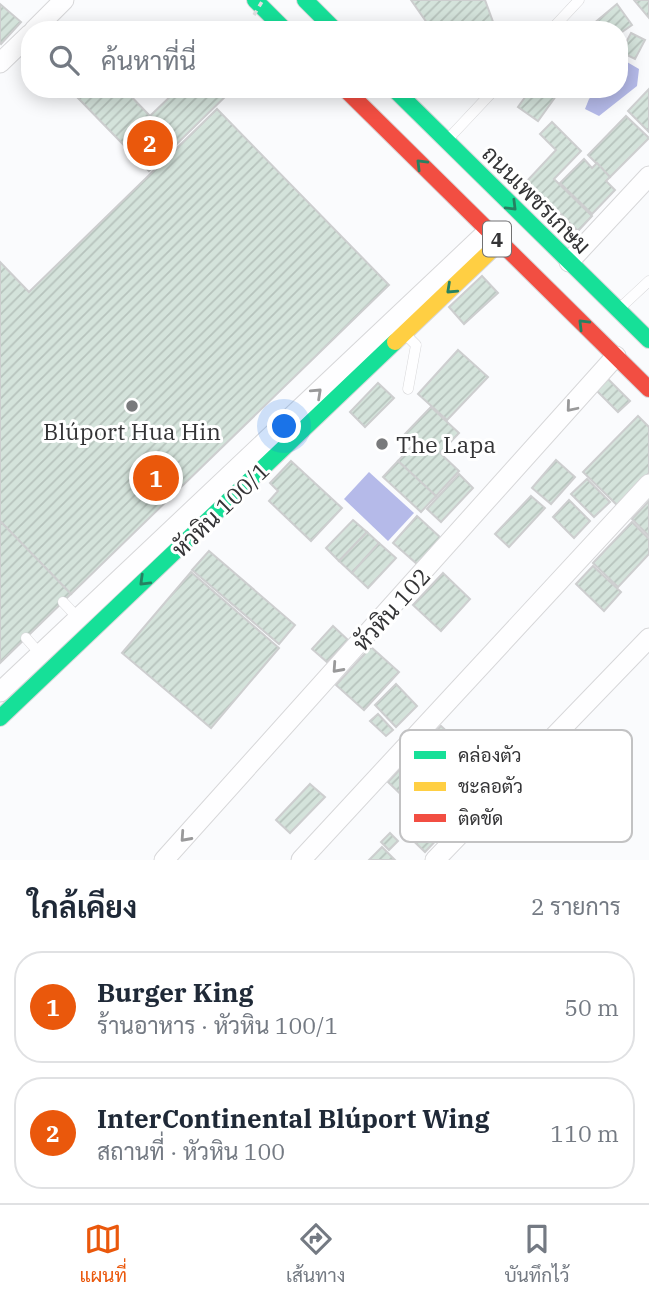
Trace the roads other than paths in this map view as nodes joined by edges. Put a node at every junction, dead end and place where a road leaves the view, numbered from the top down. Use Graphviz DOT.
graph roads {
  1 [pos="64,0"];
  2 [pos="305,0"];
  3 [pos="579,0"];
  4 [pos="255,8"];
  5 [pos="43,21"];
  6 [pos="273,21"];
  7 [pos="326,21"];
  8 [pos="559,21"];
  9 [pos="21,43"];
  10 [pos="0,63"];
  11 [pos="354,98"];
  12 [pos="403,98"];
  13 [pos="487,98"];
  14 [pos="446,141"];
  15 [pos="649,176"];
  16 [pos="494,236"];
  17 [pos="569,262"];
  18 [pos="649,281"];
  19 [pos="617,311"];
  20 [pos="404,333"];
  21 [pos="649,340"];
  22 [pos="616,356"];
  23 [pos="408,389"];
  24 [pos="649,389"];
  25 [pos="649,484"];
  26 [pos="63,602"];
  27 [pos="85,624"];
  28 [pos="26,638"];
  29 [pos="649,638"];
  30 [pos="47,660"];
  31 [pos="0,692"];
  32 [pos="0,718"];
  33 [pos="421,730"];
  34 [pos="560,730"];
  35 [pos="400,753"];
  36 [pos="452,842"];
  37 [pos="164,860"];
  38 [pos="301,860"];
  39 [pos="435,860"];
  1 -- 5 [label="street"];
  2 -- 7 [label="main road"];
  3 -- 8 [label="lane"];
  4 -- 6 [label="main road"];
  9 -- 10 [label="street"];
  16 -- 11 [label="main road, 4, one-way"];
  12 -- 14 [label="main road, ถนนเพชรเกษม / 4"];
  13 -- 14 [label="lane"];
  14 -- 17 [label="main road, ถนนเพชรเกษม / 4, one-way"];
  15 -- 17 [label="street"];
  16 -- 20 [label="main road, หัวหิน 100/1, one-way"];
  22 -- 16 [label="main road, 4, one-way"];
  27 -- 16 [label="street, หัวหิน 100/1, one-way"];
  17 -- 19 [label="main road, ถนนเพชรเกษม / 4"];
  18 -- 19 [label="lane"];
  19 -- 21 [label="main road, ถนนเพชรเกษม / 4"];
  20 -- 23 [label="lane"];
  20 -- 27 [label="main road, หัวหิน 100/1, one-way"];
  22 -- 24 [label="main road, 4"];
  22 -- 37 [label="street, หัวหิน 102, one-way"];
  25 -- 33 [label="street"];
  26 -- 27 [label="lane"];
  27 -- 30 [label="street, หัวหิน 100/1"];
  28 -- 30 [label="lane"];
  29 -- 34 [label="street"];
  30 -- 31 [label="street, หัวหิน 100/1"];
  30 -- 32 [label="main road, หัวหิน 100/1"];
  35 -- 38 [label="street"];
  36 -- 39 [label="street"];
}
